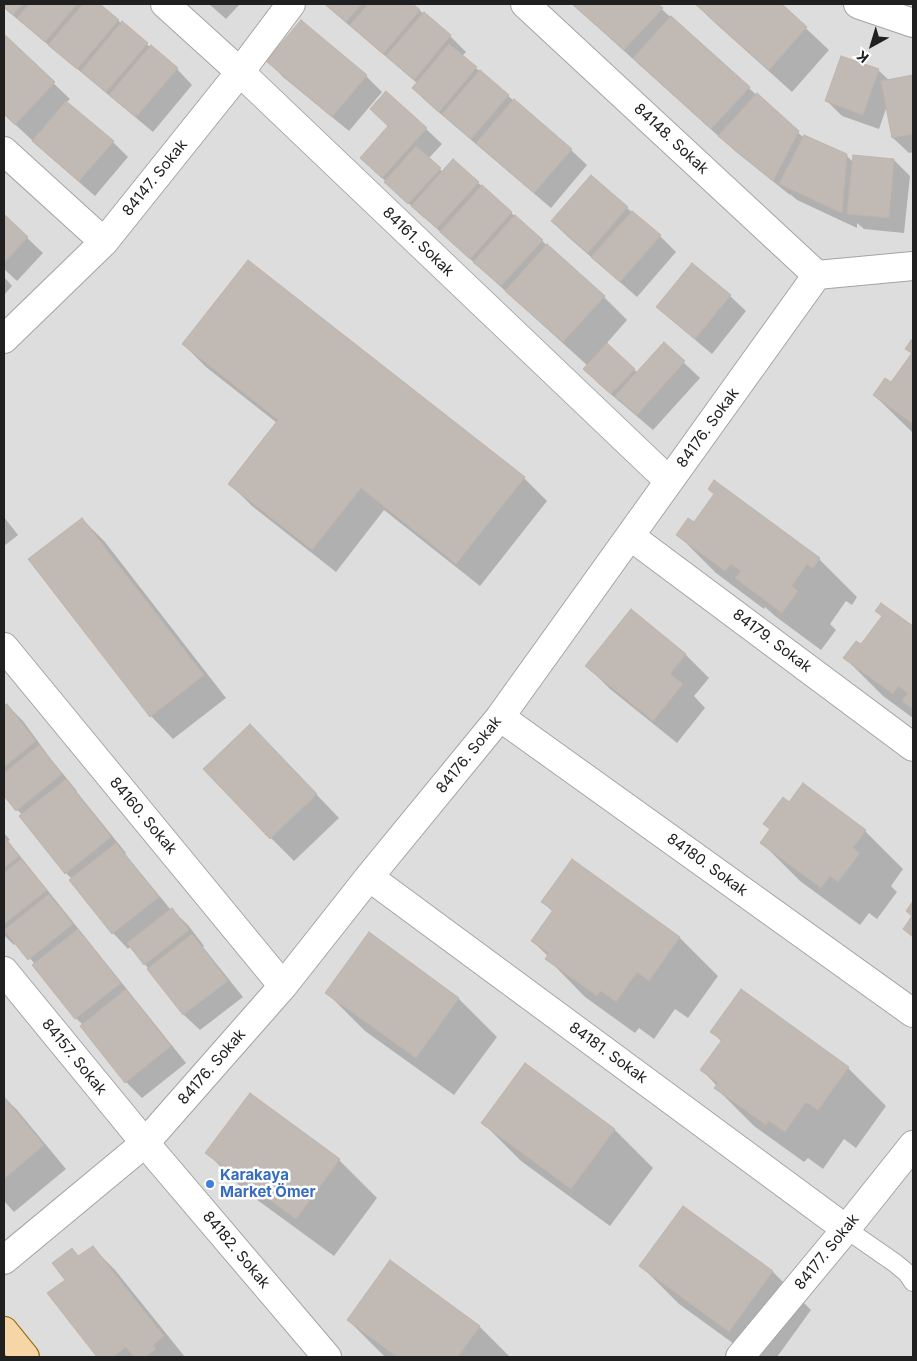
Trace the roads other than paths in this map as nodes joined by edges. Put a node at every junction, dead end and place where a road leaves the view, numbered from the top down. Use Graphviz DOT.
graph roads {
  1 [pos="165,4"];
  2 [pos="292,4"];
  3 [pos="525,4"];
  4 [pos="858,4"];
  5 [pos="913,24"];
  6 [pos="240,72"];
  7 [pos="4,150"];
  8 [pos="104,242"];
  9 [pos="913,266"];
  10 [pos="817,275"];
  11 [pos="4,339"];
  12 [pos="669,481"];
  13 [pos="630,536"];
  14 [pos="4,647"];
  15 [pos="500,718"];
  16 [pos="913,747"];
  17 [pos="369,877"];
  18 [pos="4,971"];
  19 [pos="283,986"];
  20 [pos="913,1012"];
  21 [pos="145,1143"];
  22 [pos="913,1145"];
  23 [pos="846,1229"];
  24 [pos="4,1260"];
  25 [pos="913,1282"];
  26 [pos="4,1331"];
  27 [pos="25,1357"];
  28 [pos="327,1357"];
  29 [pos="740,1357"];
  1 -- 6 [label="street, 84161. Sokak"];
  2 -- 6 [label="street, 84147. Sokak"];
  3 -- 10 [label="street, 84148. Sokak"];
  4 -- 5 [label="street"];
  6 -- 8 [label="street, 84147. Sokak"];
  6 -- 12 [label="street, 84161. Sokak"];
  7 -- 8 [label="street"];
  8 -- 11 [label="street, 84147. Sokak"];
  9 -- 10 [label="street"];
  10 -- 12 [label="street, 84176. Sokak"];
  12 -- 13 [label="street, 84176. Sokak"];
  13 -- 15 [label="street, 84176. Sokak"];
  13 -- 16 [label="street, 84179. Sokak"];
  14 -- 19 [label="street, 84160. Sokak"];
  15 -- 17 [label="street, 84176. Sokak"];
  15 -- 20 [label="street, 84180. Sokak"];
  17 -- 19 [label="street, 84176. Sokak"];
  17 -- 23 [label="street, 84181. Sokak"];
  18 -- 21 [label="street, 84157. Sokak"];
  19 -- 21 [label="street, 84176. Sokak"];
  21 -- 24 [label="street, 84176. Sokak"];
  21 -- 28 [label="street, 84182. Sokak"];
  22 -- 23 [label="street, 84177. Sokak"];
  23 -- 25 [label="lane"];
  23 -- 29 [label="street, 84177. Sokak"];
  26 -- 27 [label="main road"];
}
